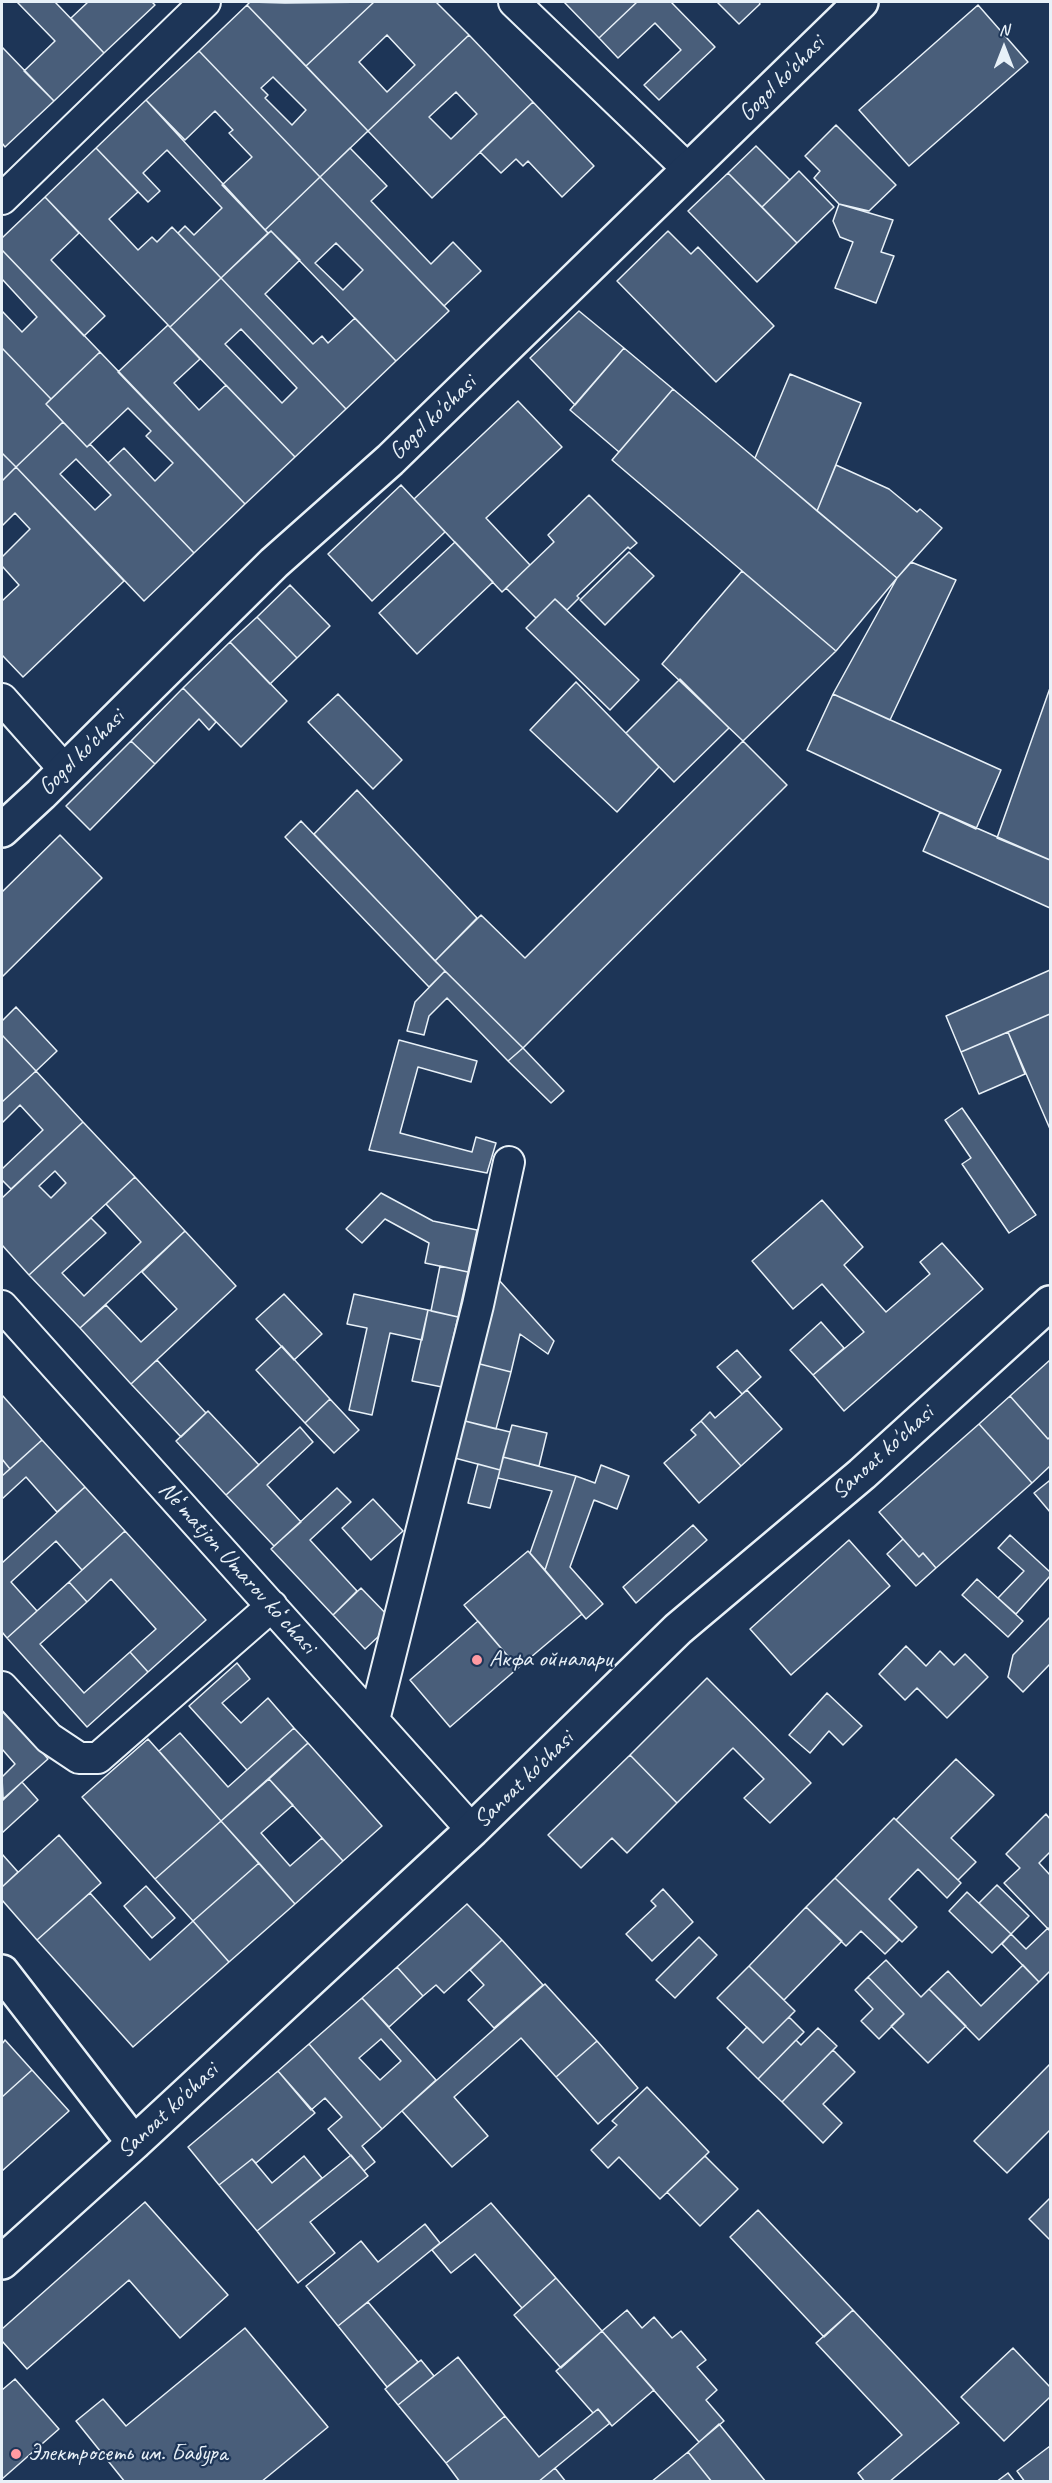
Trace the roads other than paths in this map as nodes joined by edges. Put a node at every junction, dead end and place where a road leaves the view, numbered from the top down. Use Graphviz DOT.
graph roads {
  1 [pos="205,2"];
  2 [pos="514,2"];
  3 [pos="861,2"];
  4 [pos="689,170"];
  5 [pos="2,199"];
  6 [pos="2,699"];
  7 [pos="64,769"];
  8 [pos="2,830"];
  9 [pos="509,1162"];
  10 [pos="1050,1303"];
  11 [pos="2,1306"];
  12 [pos="272,1606"];
  13 [pos="2,1687"];
  14 [pos="374,1720"];
  15 [pos="472,1830"];
  16 [pos="2,1972"];
  17 [pos="134,2143"];
  18 [pos="2,2262"];
  1 -- 5 [label="street"];
  2 -- 4 [label="street"];
  3 -- 4 [label="main road, Gogol ko'chasi"];
  4 -- 7 [label="main road, Gogol ko'chasi"];
  6 -- 7 [label="street"];
  7 -- 8 [label="main road, Gogol ko'chasi"];
  9 -- 14 [label="street"];
  10 -- 15 [label="main road, Sanoat ko'chasi"];
  11 -- 12 [label="street, Neʻmatjon Umarov koʻchasi"];
  12 -- 13 [label="street"];
  12 -- 14 [label="street, Neʻmatjon Umarov koʻchasi"];
  14 -- 15 [label="street, Neʻmatjon Umarov koʻchasi"];
  15 -- 17 [label="main road, Sanoat ko'chasi"];
  16 -- 17 [label="main road"];
  17 -- 18 [label="main road, Sanoat ko'chasi"];
}
